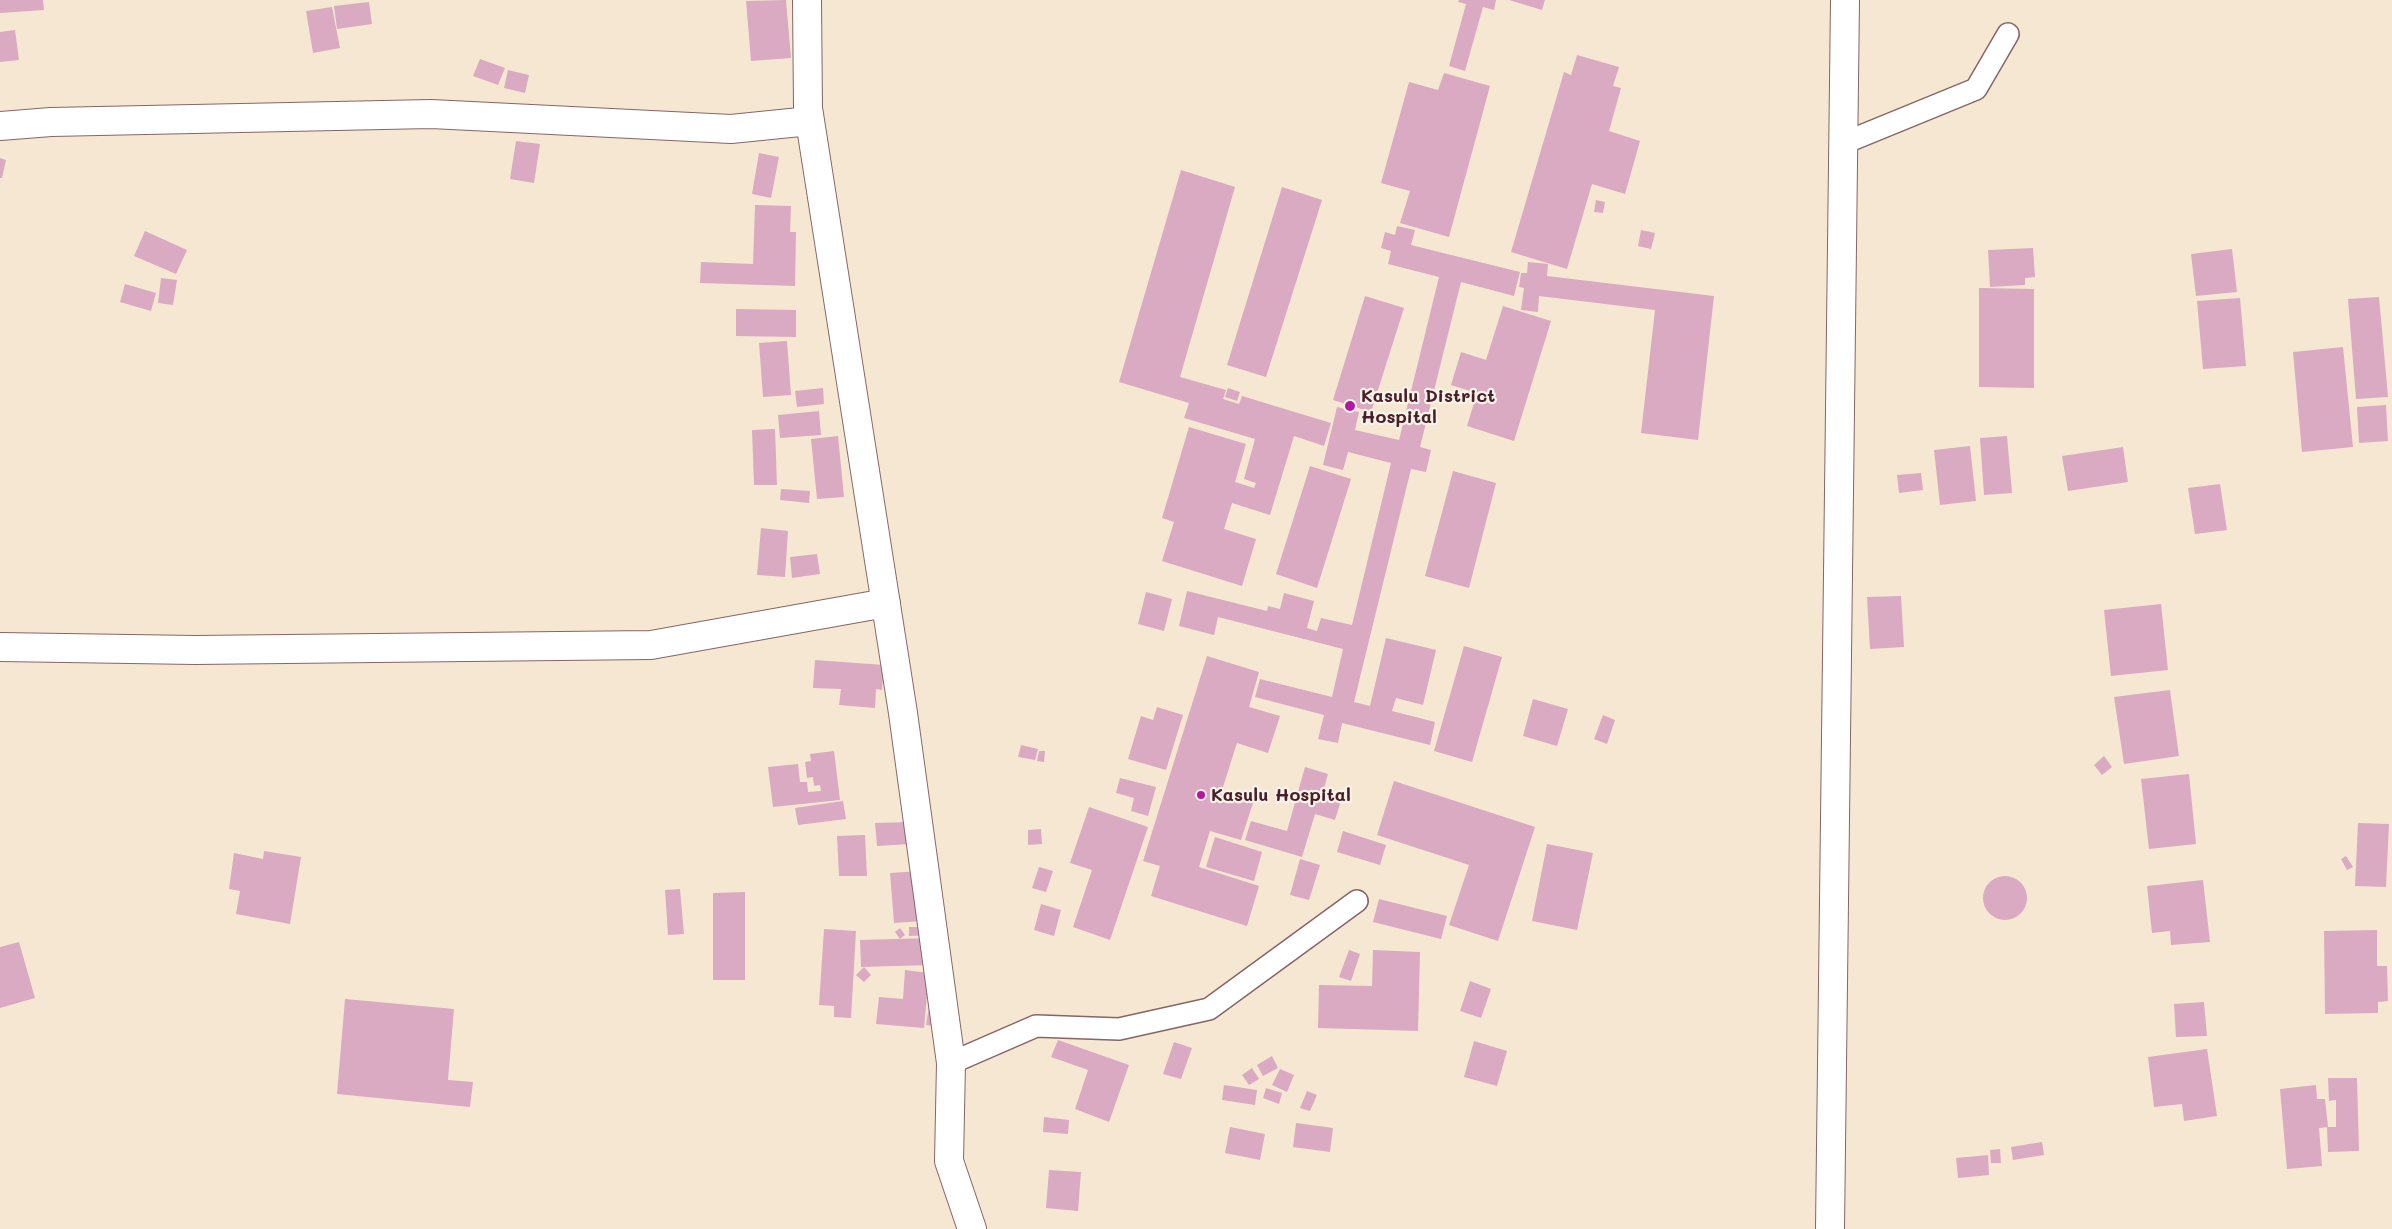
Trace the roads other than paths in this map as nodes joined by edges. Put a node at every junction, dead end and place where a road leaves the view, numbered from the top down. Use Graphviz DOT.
graph roads {
  1 [pos="806,0"];
  2 [pos="1845,0"];
  3 [pos="2008,34"];
  4 [pos="810,122"];
  5 [pos="0,126"];
  6 [pos="1844,143"];
  7 [pos="886,604"];
  8 [pos="0,647"];
  9 [pos="1357,901"];
  10 [pos="951,1063"];
  11 [pos="972,1229"];
  12 [pos="1830,1229"];
  1 -- 4 [label="street"];
  2 -- 6 [label="street"];
  3 -- 6 [label="lane"];
  4 -- 5 [label="street"];
  4 -- 7 [label="street"];
  6 -- 12 [label="street"];
  7 -- 8 [label="street"];
  7 -- 10 [label="street"];
  9 -- 10 [label="lane"];
  10 -- 11 [label="street"];
}
